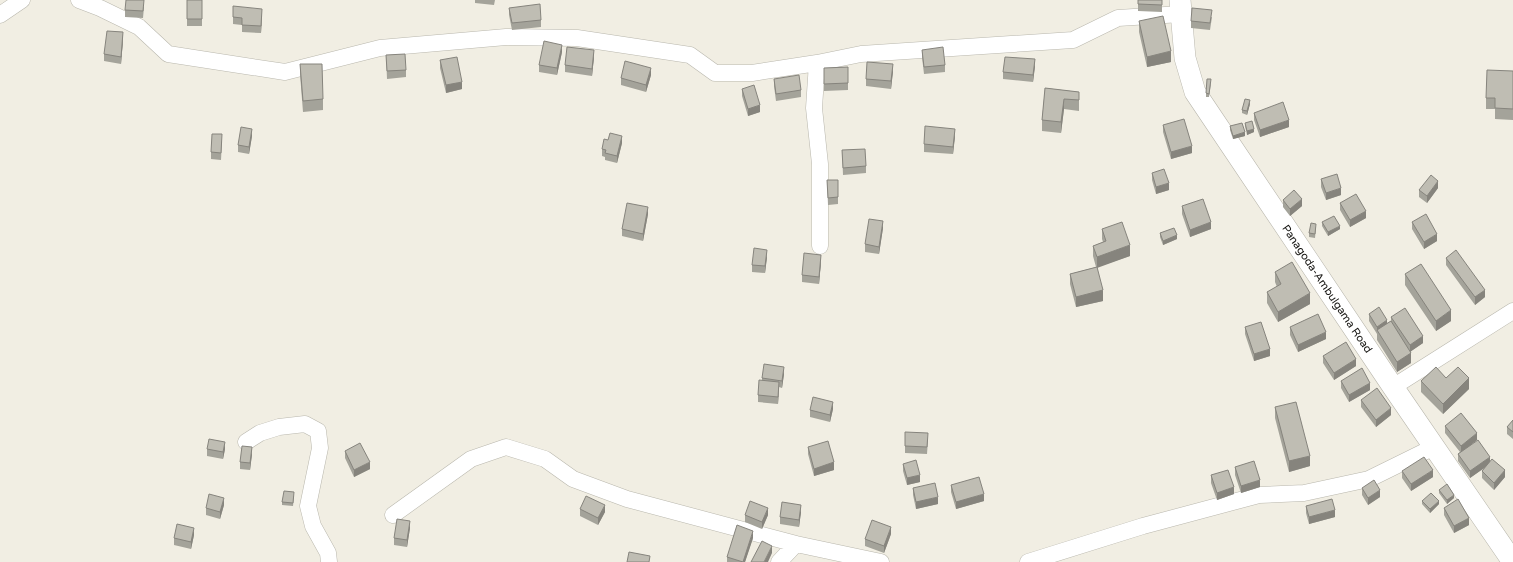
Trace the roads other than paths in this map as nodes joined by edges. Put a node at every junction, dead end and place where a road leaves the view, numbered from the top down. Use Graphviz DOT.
graph roads {
  1 [pos="22,0"];
  2 [pos="79,0"];
  3 [pos="1180,7"];
  4 [pos="0,15"];
  5 [pos="817,63"];
  6 [pos="820,246"];
  7 [pos="1513,311"];
  8 [pos="1393,387"];
  9 [pos="246,442"];
  10 [pos="1434,446"];
  11 [pos="393,515"];
  12 [pos="796,544"];
  13 [pos="328,562"];
  14 [pos="779,562"];
  15 [pos="880,562"];
  16 [pos="1028,562"];
  17 [pos="1513,562"];
  1 -- 4 [label="street"];
  2 -- 5 [label="street"];
  3 -- 5 [label="street"];
  3 -- 8 [label="main road, Panagoda-Ambulgama Road"];
  5 -- 6 [label="street"];
  7 -- 8 [label="street"];
  8 -- 10 [label="main road, Panagoda-Ambulgama Road"];
  9 -- 13 [label="street"];
  10 -- 16 [label="street"];
  10 -- 17 [label="main road, Panagoda-Ambulgama Road"];
  11 -- 12 [label="street"];
  12 -- 14 [label="street"];
  12 -- 15 [label="street"];
}
